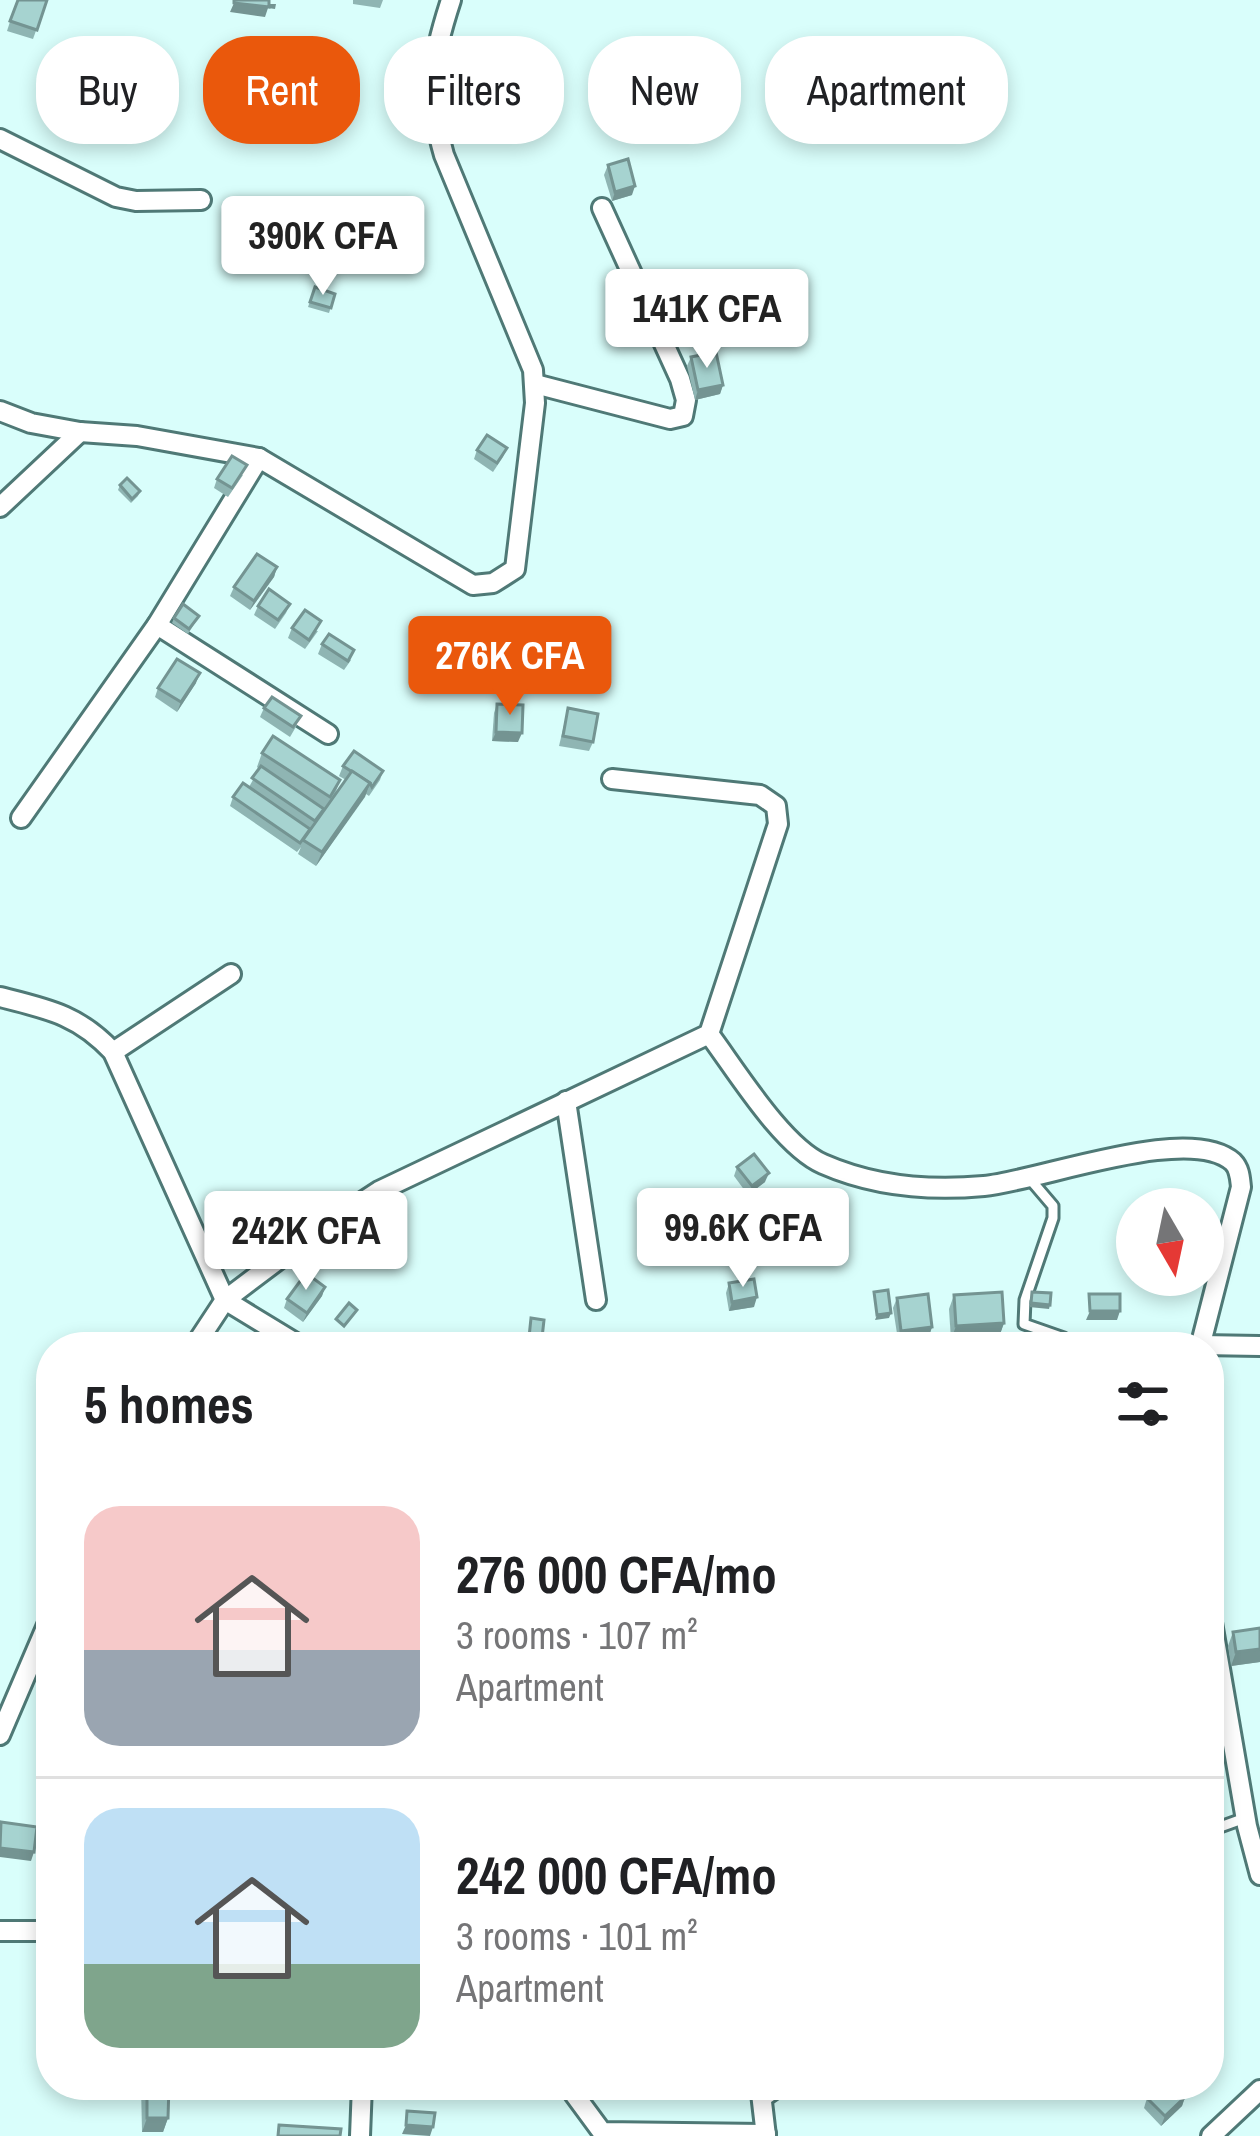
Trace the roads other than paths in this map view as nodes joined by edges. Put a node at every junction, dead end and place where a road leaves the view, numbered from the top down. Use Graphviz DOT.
graph roads {
  1 [pos="451,0"];
  2 [pos="0,139"];
  3 [pos="200,200"];
  4 [pos="602,208"];
  5 [pos="535,384"];
  6 [pos="0,411"];
  7 [pos="80,432"];
  8 [pos="259,458"];
  9 [pos="0,507"];
  10 [pos="157,625"];
  11 [pos="328,734"];
  12 [pos="612,779"];
  13 [pos="21,818"];
  14 [pos="231,974"];
  15 [pos="0,997"];
  16 [pos="709,1034"];
  17 [pos="113,1052"];
  18 [pos="566,1101"];
  19 [pos="1030,1179"];
  20 [pos="224,1300"];
  21 [pos="596,1300"];
  22 [pos="204,1332"];
  23 [pos="277,1332"];
  24 [pos="1049,1332"];
  25 [pos="1204,1332"];
  26 [pos="1224,1346"];
  27 [pos="1260,1346"];
  28 [pos="36,1650"];
  29 [pos="1224,1694"];
  30 [pos="1,1730"];
  31 [pos="1245,1818"];
  32 [pos="1224,1826"];
  33 [pos="1260,1875"];
  34 [pos="0,1931"];
  35 [pos="36,1931"];
  36 [pos="1260,2090"];
  37 [pos="361,2100"];
  38 [pos="578,2100"];
  39 [pos="762,2100"];
  40 [pos="766,2135"];
  41 [pos="360,2136"];
  42 [pos="1210,2136"];
  1 -- 5 [label="street"];
  2 -- 3 [label="street"];
  4 -- 5 [label="street"];
  5 -- 8 [label="street"];
  6 -- 7 [label="street"];
  7 -- 8 [label="street"];
  7 -- 9 [label="street"];
  8 -- 10 [label="street"];
  10 -- 11 [label="street"];
  10 -- 13 [label="street"];
  12 -- 16 [label="street"];
  14 -- 17 [label="street"];
  15 -- 17 [label="street"];
  16 -- 18 [label="street"];
  16 -- 19 [label="street"];
  17 -- 20 [label="street"];
  18 -- 20 [label="street"];
  18 -- 21 [label="street"];
  19 -- 24 [label="lane"];
  19 -- 25 [label="street"];
  20 -- 22 [label="street"];
  20 -- 23 [label="street"];
  26 -- 27 [label="street"];
  28 -- 30 [label="street"];
  29 -- 31 [label="street"];
  31 -- 32 [label="lane"];
  31 -- 33 [label="street"];
  34 -- 35 [label="street"];
  36 -- 42 [label="street"];
  37 -- 41 [label="street"];
  38 -- 40 [label="street"];
  39 -- 40 [label="street"];
}
